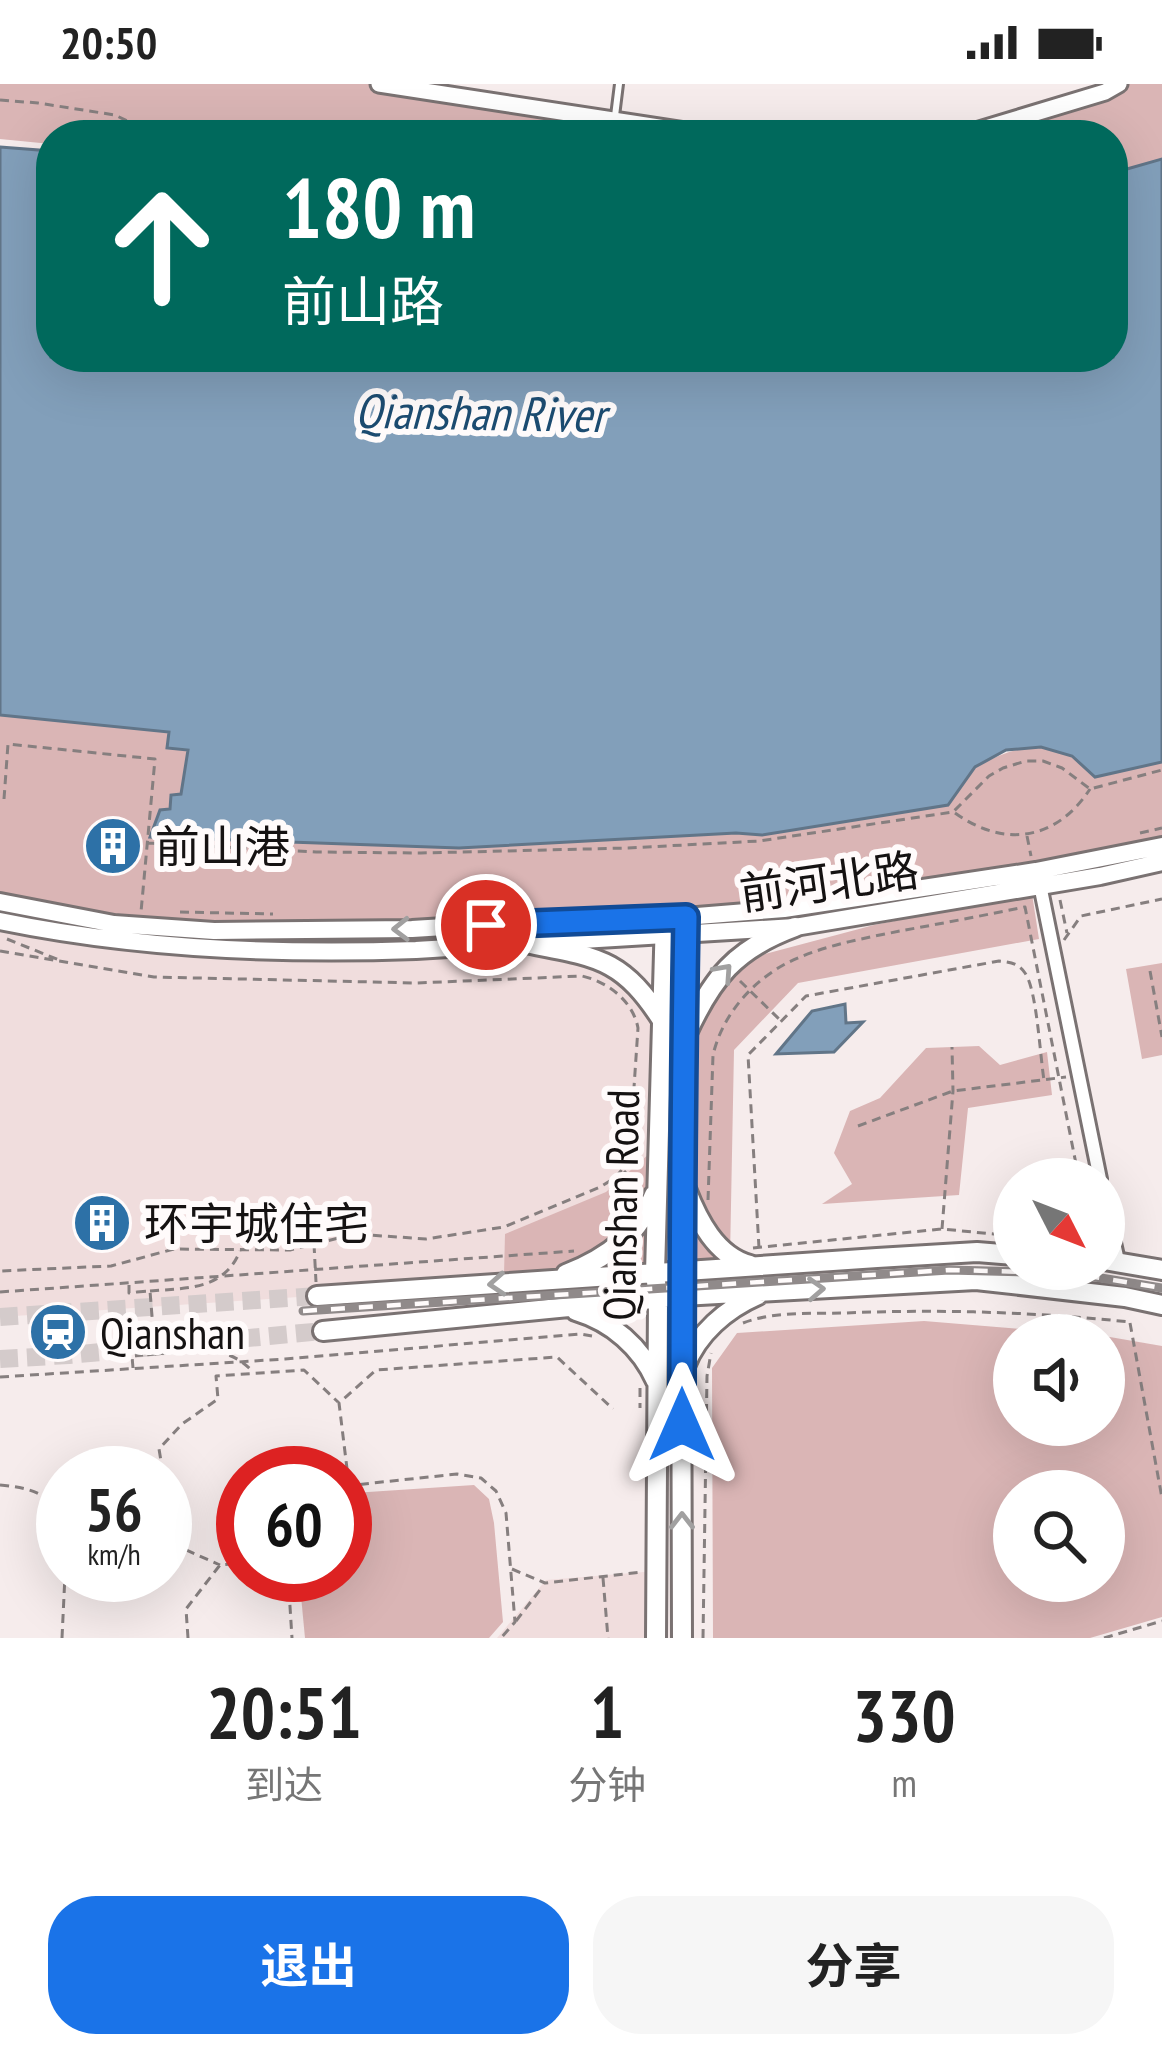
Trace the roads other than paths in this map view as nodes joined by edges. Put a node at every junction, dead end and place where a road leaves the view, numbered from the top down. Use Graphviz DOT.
graph roads {
  1 [pos="379,84"];
  2 [pos="619,84"];
  3 [pos="1119,84"];
  4 [pos="615,119"];
  5 [pos="621,120"];
  6 [pos="1012,120"];
  7 [pos="1162,846"];
  8 [pos="1162,862"];
  9 [pos="1036,871"];
  10 [pos="0,902"];
  11 [pos="0,921"];
  12 [pos="665,926"];
  13 [pos="685,926"];
  14 [pos="795,927"];
  15 [pos="525,943"];
  16 [pos="663,1022"];
  17 [pos="682,1045"];
  18 [pos="1096,1158"];
  19 [pos="683,1175"];
  20 [pos="658,1178"];
  21 [pos="977,1252"];
  22 [pos="993,1253"];
  23 [pos="760,1257"];
  24 [pos="1125,1263"];
  25 [pos="1162,1270"];
  26 [pos="681,1272"];
  27 [pos="656,1273"];
  28 [pos="542,1280"];
  29 [pos="976,1280"];
  30 [pos="770,1292"];
  31 [pos="317,1296"];
  32 [pos="682,1297"];
  33 [pos="658,1299"];
  34 [pos="1162,1305"];
  35 [pos="560,1308"];
  36 [pos="323,1330"];
  37 [pos="682,1382"];
  38 [pos="648,1384"];
  39 [pos="656,1638"];
  40 [pos="682,1638"];
  1 -- 4 [label="street"];
  2 -- 4 [label="lane"];
  3 -- 6 [label="street"];
  4 -- 5 [label="street"];
  7 -- 9 [label="main road, 前河北路"];
  8 -- 9 [label="main road, 前河北路"];
  9 -- 13 [label="main road, 前河北路"];
  9 -- 14 [label="main road, 前河北路"];
  9 -- 18 [label="street"];
  12 -- 10 [label="main road, 前河北路, one-way"];
  11 -- 15 [label="main road, 前河北路"];
  12 -- 13 [label="main road, 前河北路"];
  12 -- 15 [label="main road, 前河北路"];
  12 -- 16 [label="main road, Qianshan Road"];
  13 -- 14 [label="main road, 前河北路"];
  13 -- 17 [label="main road, Qianshan Road"];
  17 -- 14 [label="main road, one-way"];
  15 -- 16 [label="main road"];
  16 -- 20 [label="main road, Qianshan Road"];
  17 -- 19 [label="main road, Qianshan Road"];
  19 -- 23 [label="main road"];
  19 -- 26 [label="main road, Qianshan Road"];
  20 -- 27 [label="main road, Qianshan Road"];
  20 -- 28 [label="main road"];
  21 -- 22 [label="main road"];
  21 -- 23 [label="main road"];
  21 -- 29 [label="main road"];
  23 -- 26 [label="main road"];
  24 -- 25 [label="main road"];
  26 -- 27 [label="main road"];
  26 -- 32 [label="main road, Qianshan Road"];
  27 -- 28 [label="main road"];
  27 -- 33 [label="main road, Qianshan Road"];
  28 -- 31 [label="main road, one-way"];
  30 -- 29 [label="main road, one-way"];
  29 -- 34 [label="main road"];
  30 -- 32 [label="main road"];
  30 -- 37 [label="main road"];
  32 -- 33 [label="main road"];
  32 -- 37 [label="main road, Qianshan Road"];
  33 -- 35 [label="main road"];
  33 -- 38 [label="main road, Qianshan Road"];
  35 -- 36 [label="main road"];
  35 -- 38 [label="main road"];
  40 -- 37 [label="main road, Qianshan Road, one-way"];
  38 -- 39 [label="main road, Qianshan Road"];
}
